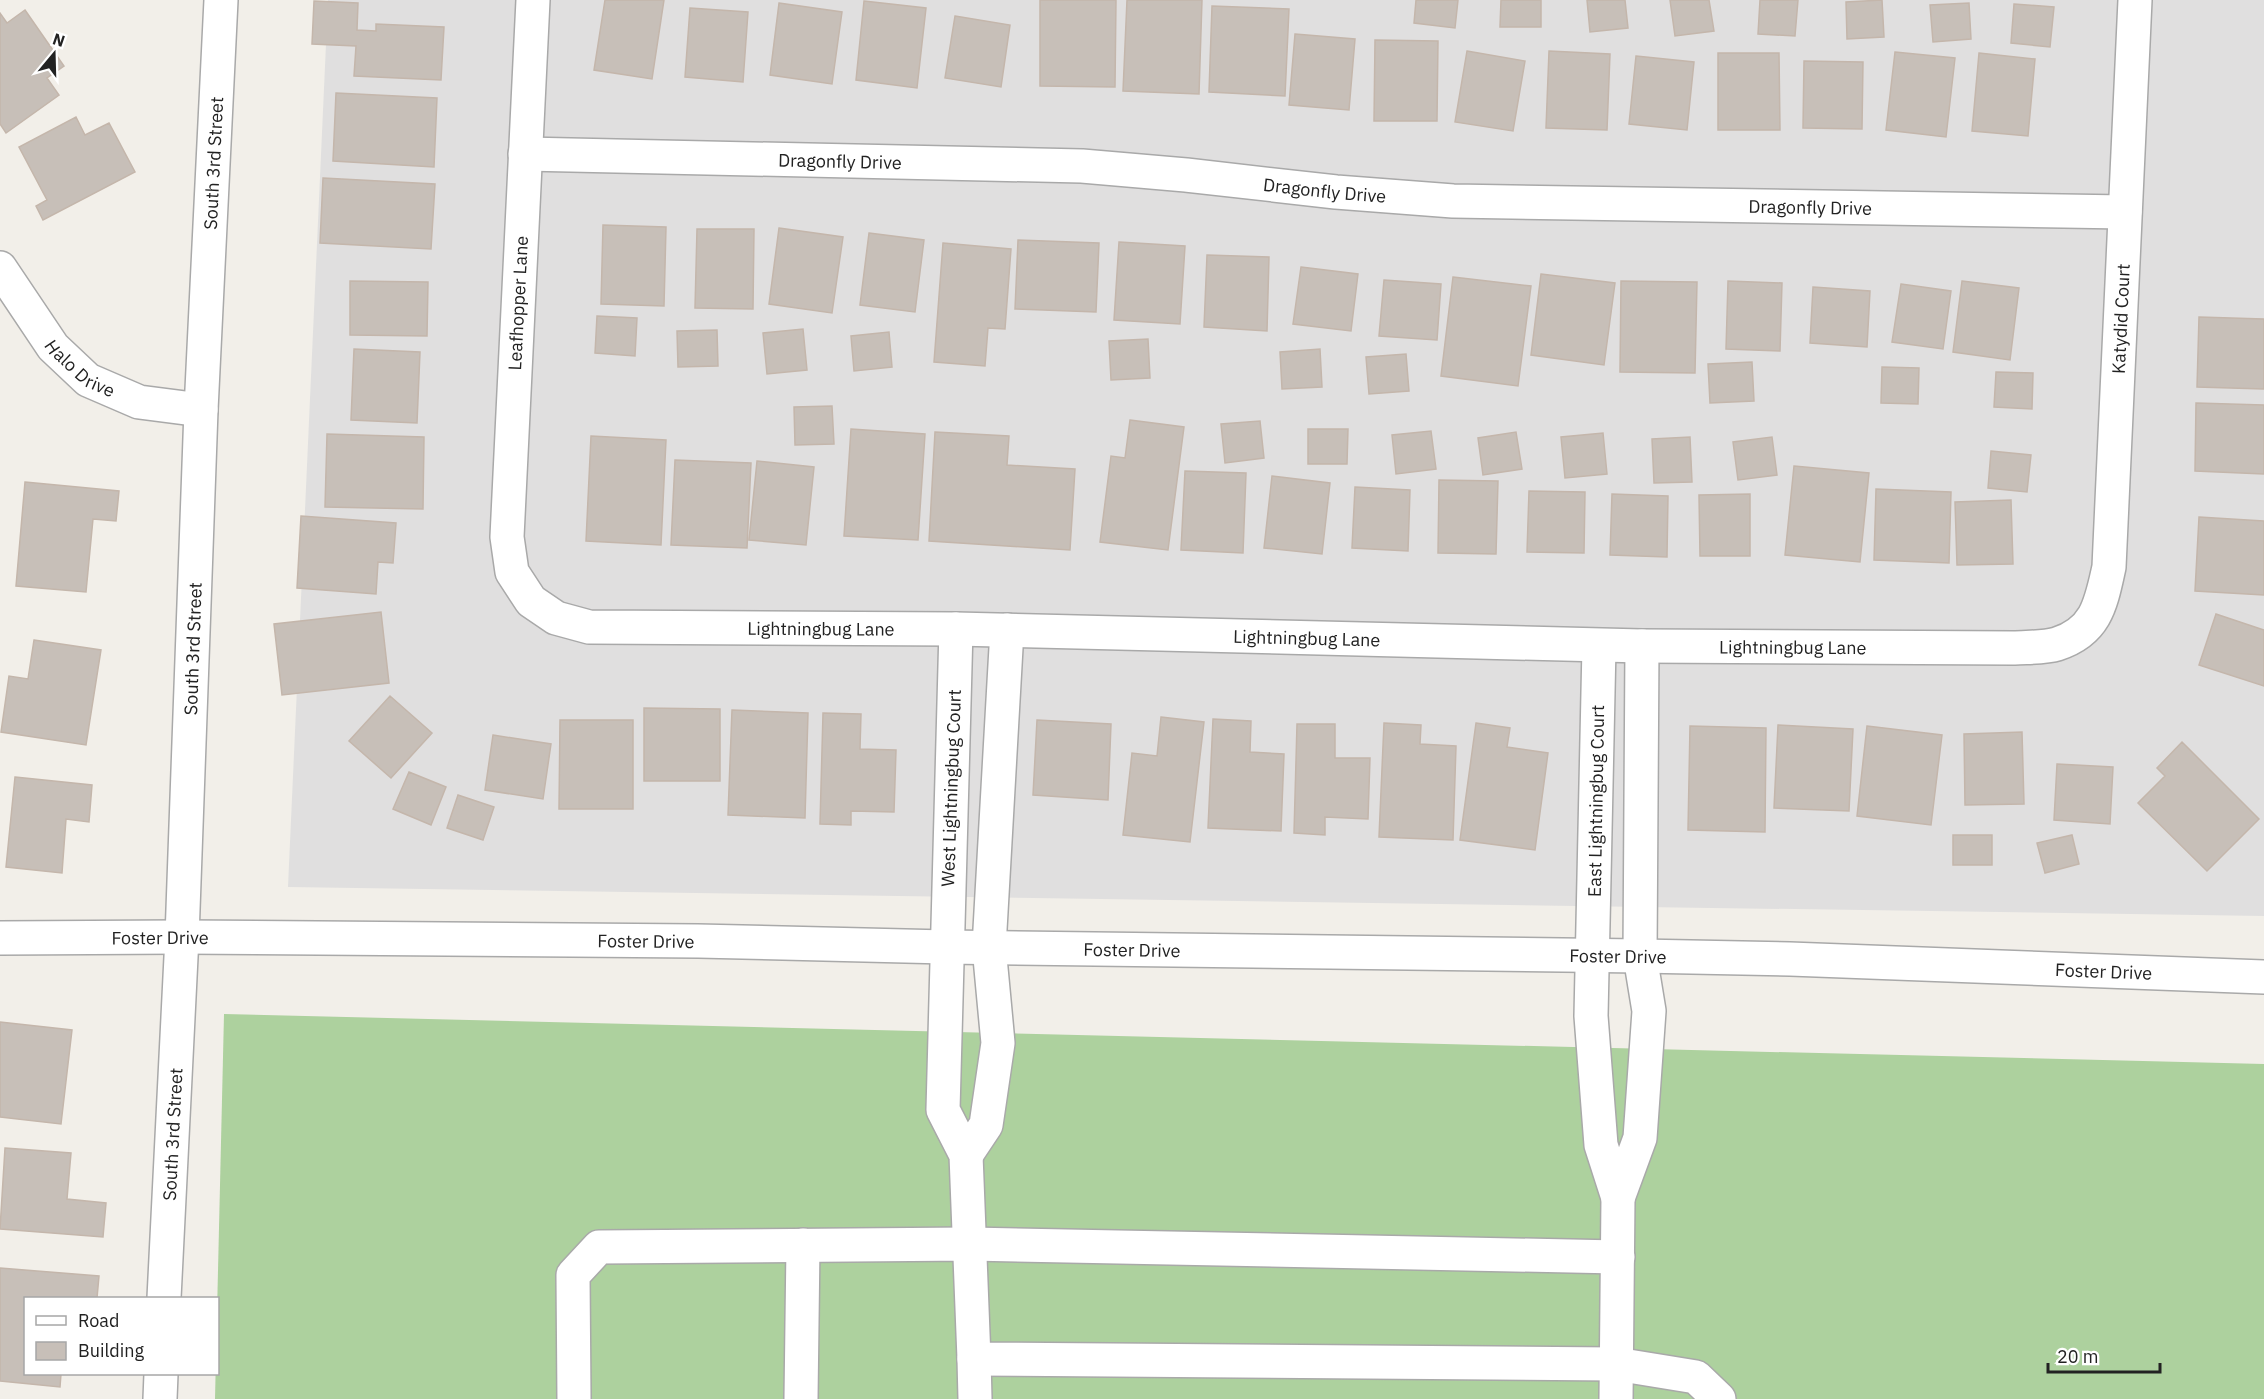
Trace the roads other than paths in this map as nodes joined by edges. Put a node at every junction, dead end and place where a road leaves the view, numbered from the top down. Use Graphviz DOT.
graph roads {
  1 [pos="221,0"];
  2 [pos="533,0"];
  3 [pos="2135,0"];
  4 [pos="525,154"];
  5 [pos="2125,212"];
  6 [pos="0,268"];
  7 [pos="201,410"];
  8 [pos="531,601"];
  9 [pos="956,629"];
  10 [pos="1007,630"];
  11 [pos="2085,630"];
  12 [pos="1599,646"];
  13 [pos="1642,646"];
  14 [pos="182,937"];
  15 [pos="0,938"];
  16 [pos="946,947"];
  17 [pos="989,947"];
  18 [pos="1592,956"];
  19 [pos="1640,956"];
  20 [pos="2264,976"];
  21 [pos="966,1155"];
  22 [pos="1618,1198"];
  23 [pos="970,1244"];
  24 [pos="803,1245"];
  25 [pos="1618,1257"];
  26 [pos="164,1297"];
  27 [pos="974,1359"];
  28 [pos="1616,1364"];
  29 [pos="161,1375"];
  30 [pos="160,1399"];
  31 [pos="574,1399"];
  32 [pos="801,1399"];
  33 [pos="975,1399"];
  34 [pos="1616,1399"];
  35 [pos="1719,1399"];
  1 -- 7 [label="street, South 3rd Street"];
  2 -- 4 [label="street, Leafhopper Lane"];
  3 -- 5 [label="street, Katydid Court"];
  4 -- 5 [label="street, Dragonfly Drive"];
  4 -- 8 [label="street, Leafhopper Lane"];
  5 -- 11 [label="street, Katydid Court"];
  6 -- 7 [label="street, Halo Drive"];
  7 -- 14 [label="street, South 3rd Street"];
  8 -- 9 [label="street, Lightningbug Lane"];
  9 -- 10 [label="street, Lightningbug Lane"];
  9 -- 16 [label="street, West Lightningbug Court"];
  10 -- 12 [label="street, Lightningbug Lane"];
  10 -- 17 [label="street"];
  11 -- 13 [label="street, Lightningbug Lane"];
  12 -- 13 [label="street, Lightningbug Lane"];
  12 -- 18 [label="street, East Lightningbug Court"];
  13 -- 19 [label="street"];
  14 -- 15 [label="street, Foster Drive"];
  14 -- 16 [label="street, Foster Drive"];
  14 -- 26 [label="street, South 3rd Street"];
  16 -- 17 [label="street, Foster Drive"];
  16 -- 21 [label="street, West Lightningbug Court"];
  17 -- 18 [label="street, Foster Drive"];
  17 -- 21 [label="street"];
  18 -- 19 [label="street, Foster Drive"];
  18 -- 22 [label="street, East Lightningbug Court"];
  19 -- 20 [label="street, Foster Drive"];
  19 -- 22 [label="street"];
  21 -- 23 [label="street"];
  22 -- 25 [label="street"];
  23 -- 24 [label="street"];
  23 -- 25 [label="street"];
  23 -- 27 [label="street"];
  24 -- 31 [label="street"];
  24 -- 32 [label="street"];
  25 -- 28 [label="street"];
  27 -- 28 [label="street"];
  27 -- 33 [label="street"];
  28 -- 34 [label="street"];
  28 -- 35 [label="street"];
  29 -- 30 [label="street"];
}
